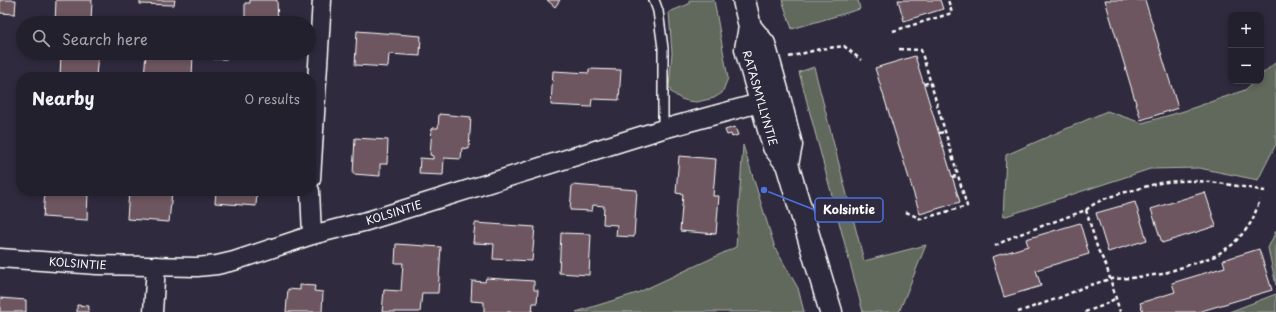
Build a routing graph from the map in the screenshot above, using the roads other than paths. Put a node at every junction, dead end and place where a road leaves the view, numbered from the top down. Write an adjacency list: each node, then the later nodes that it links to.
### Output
1 (322, 0): 4 (street)
2 (654, 0): 6 (lane)
3 (744, 0): 5 (main road, RATASMYLLYNTIE)
4 (316, 98)
5 (770, 100): 6 (street, KOLSINTIE); 12 (main road, RATASMYLLYNTIE)
6 (663, 129): 8 (street, KOLSINTIE)
7 (310, 196): 8 (street)
8 (312, 235): 10 (street, KOLSINTIE)
9 (0, 258): 10 (street, KOLSINTIE)
10 (156, 266): 11 (street)
11 (153, 312)
12 (831, 312)

